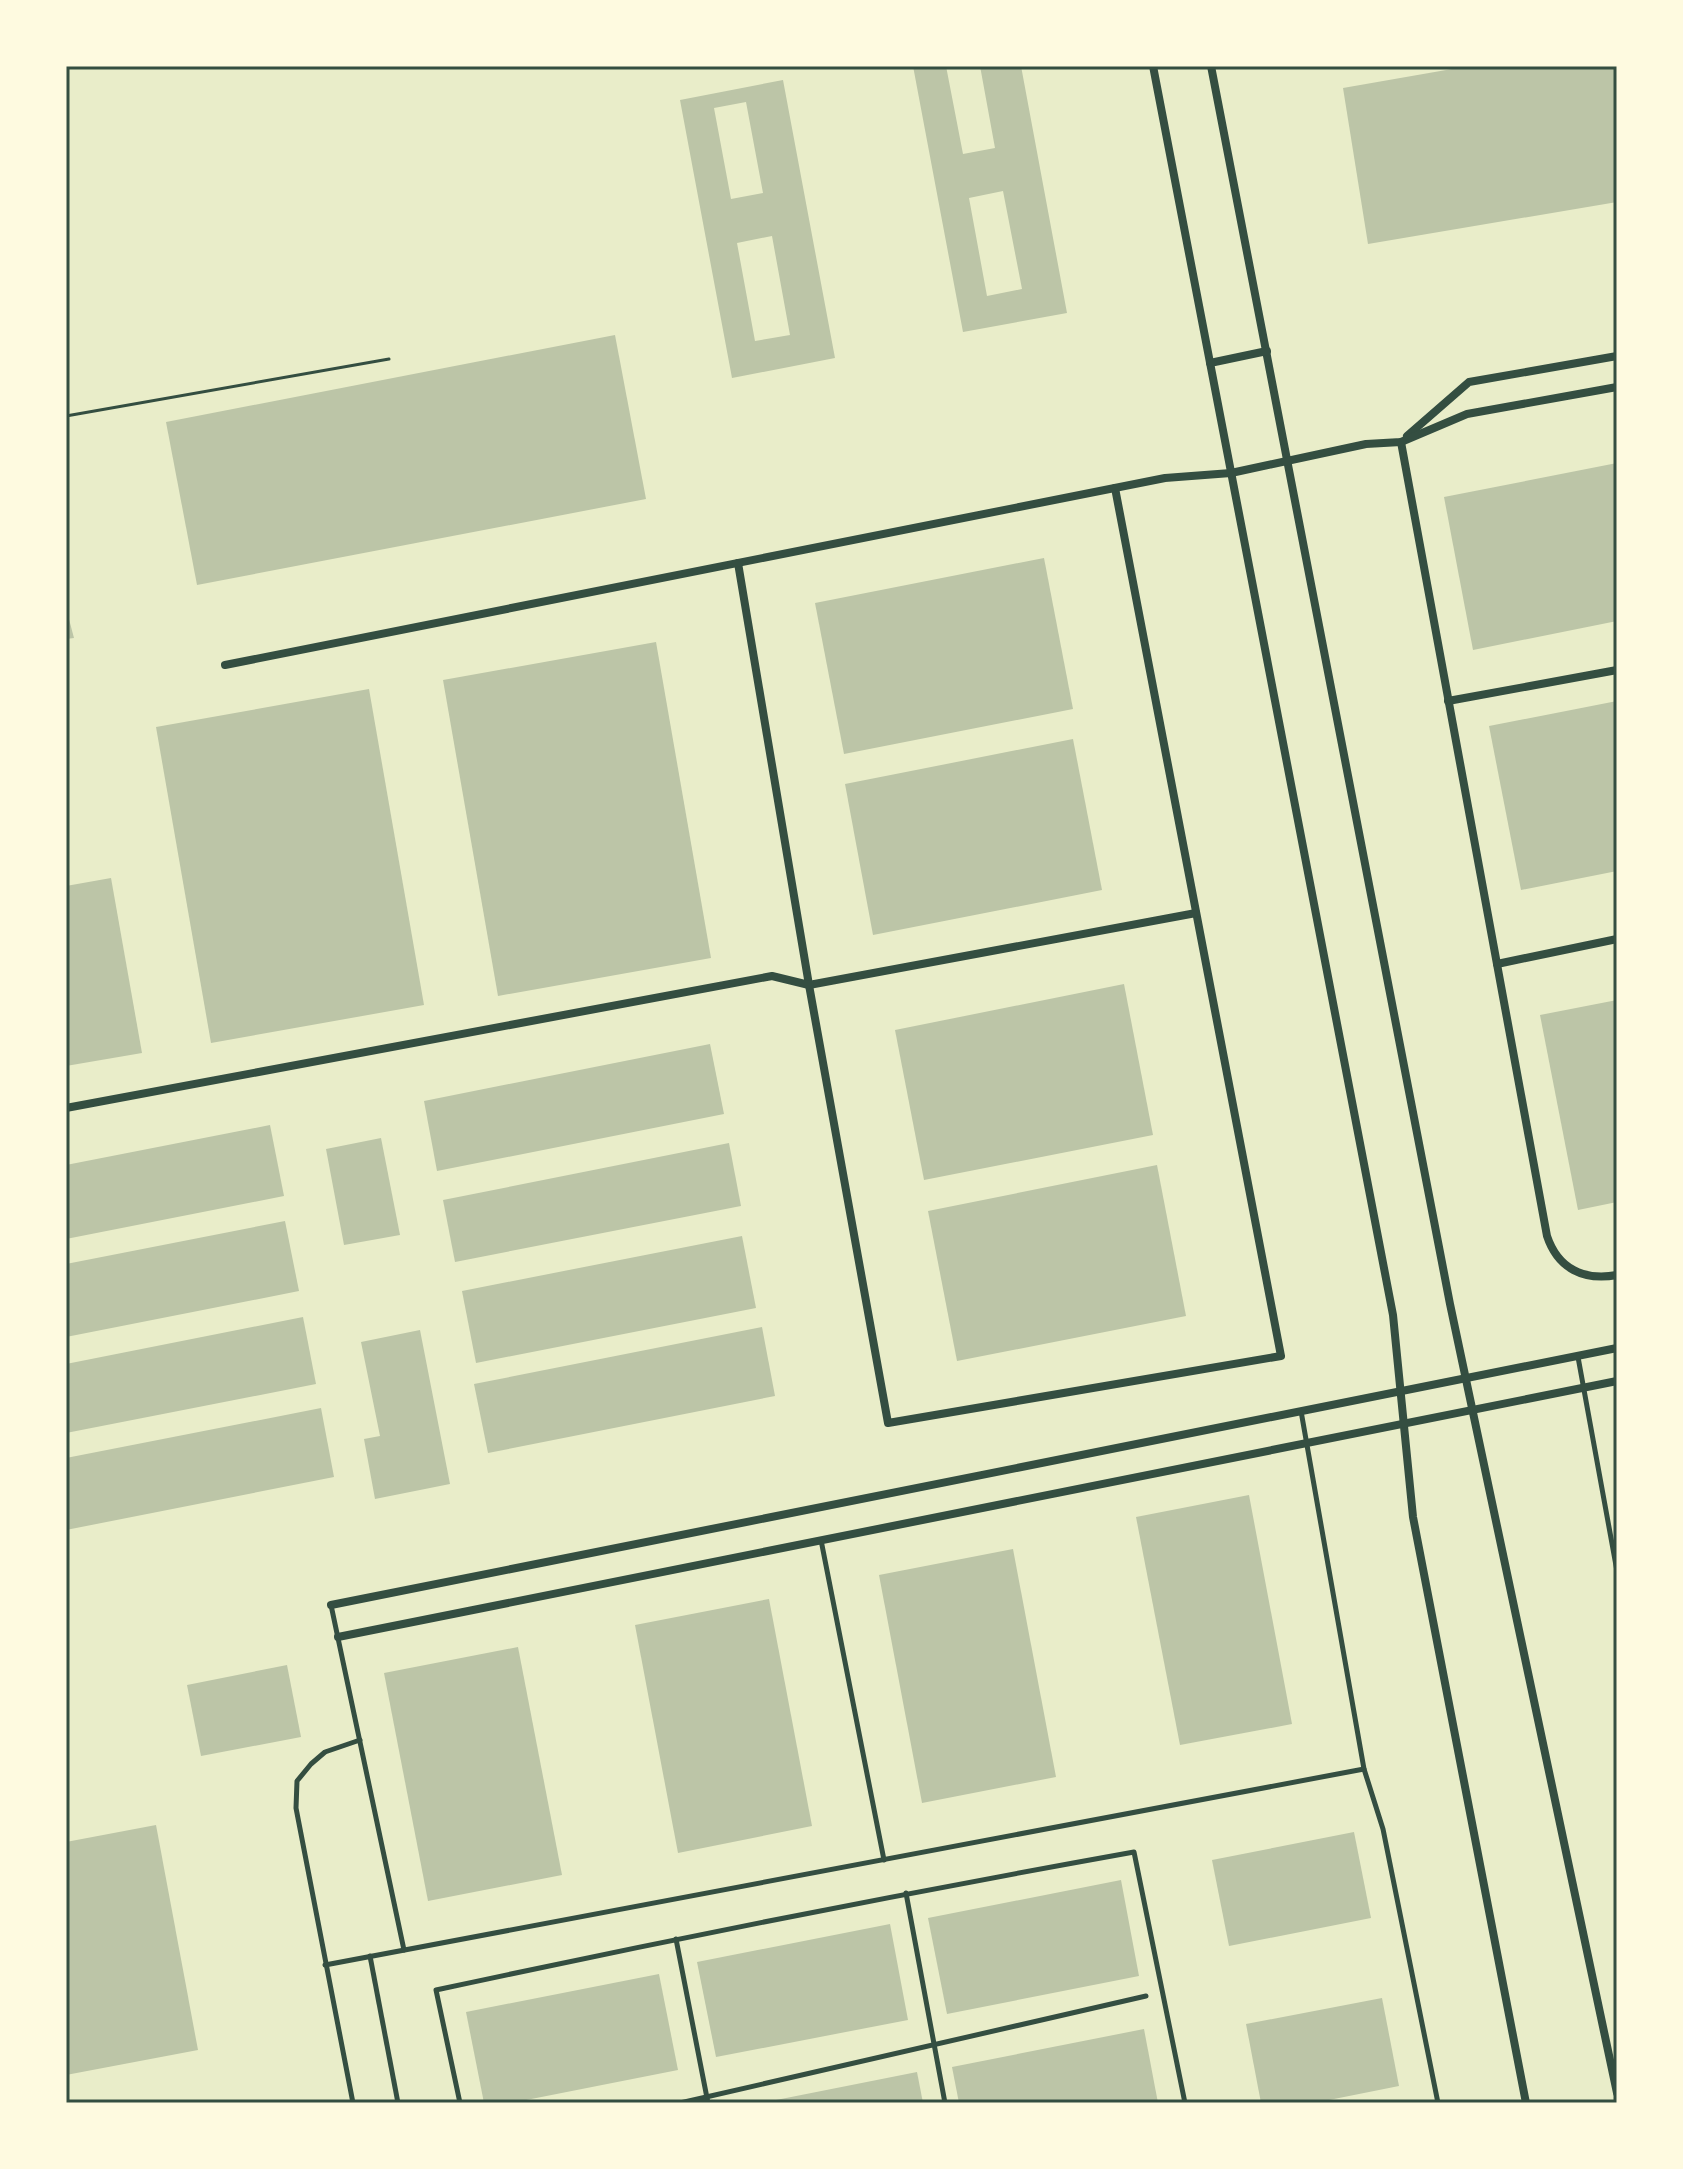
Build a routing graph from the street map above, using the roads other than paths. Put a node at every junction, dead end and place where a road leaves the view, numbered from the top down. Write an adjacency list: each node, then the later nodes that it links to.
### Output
1 (1153, 66): 5 (street)
2 (1211, 66): 3 (street)
3 (1267, 351): 5 (street); 8 (street)
4 (1617, 356): 7 (street)
5 (1210, 363): 9 (street)
6 (1617, 387): 7 (street)
7 (1401, 442): 8 (street); 14 (street)
8 (1288, 461): 9 (street); 23 (street)
9 (1231, 473): 10 (street); 26 (street)
10 (1115, 488): 11 (street); 15 (street)
11 (738, 563): 12 (street); 18 (street)
12 (225, 665)
13 (1617, 670): 14 (street)
14 (1448, 701): 17 (street)
15 (1196, 913): 18 (street); 18 (street)
16 (1617, 939): 17 (street)
17 (1497, 964): 20 (street)
18 (809, 985): 19 (street)
19 (66, 1108)
20 (1617, 1275)
21 (1617, 1348): 22 (street)
22 (1578, 1356): 23 (street); 25 (lane)
23 (1466, 1378): 26 (street); 27 (street)
24 (1617, 1381): 25 (street)
25 (1584, 1387): 27 (street); 32 (lane)
26 (1401, 1391): 28 (street); 29 (street)
27 (1472, 1409): 29 (street); 44 (street)
28 (1301, 1410): 30 (lane); 33 (street)
29 (1404, 1423): 30 (street); 53 (street)
30 (1307, 1442): 31 (street); 36 (lane)
31 (821, 1540): 34 (street); 37 (lane)
32 (1617, 1571)
33 (331, 1605): 34 (lane)
34 (338, 1637): 35 (lane)
35 (360, 1740): 40 (lane); 42 (lane)
36 (1364, 1769): 37 (lane); 52 (lane)
37 (884, 1860): 40 (lane)
38 (906, 1893): 39 (lane); 50 (lane); 51 (lane)
39 (676, 1939): 47 (lane); 49 (lane)
40 (404, 1950): 41 (lane)
41 (370, 1956): 42 (lane); 46 (lane)
42 (325, 1965): 45 (lane)
43 (1146, 1996): 48 (lane)
44 (1617, 2093)
45 (353, 2103)
46 (398, 2103)
47 (460, 2103)
48 (680, 2103)
49 (708, 2103)
50 (945, 2103)
51 (1185, 2103)
52 (1438, 2103)
53 (1526, 2103)

